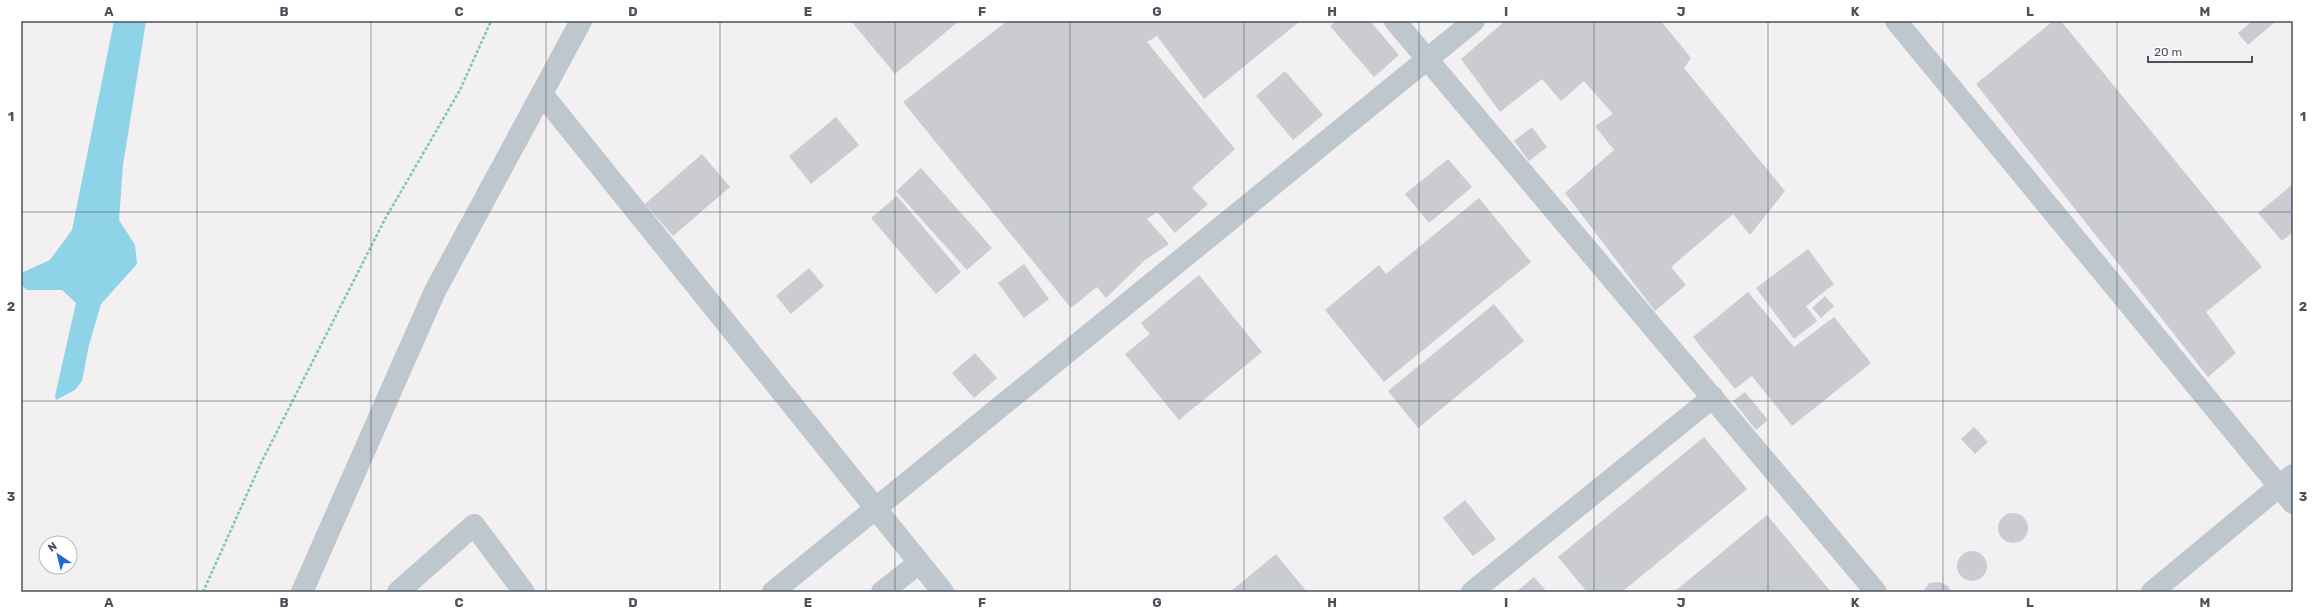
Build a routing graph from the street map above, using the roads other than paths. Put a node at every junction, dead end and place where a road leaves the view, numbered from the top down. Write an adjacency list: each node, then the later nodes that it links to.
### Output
1 (581, 21): 6 (street)
2 (1395, 21): 5 (street)
3 (1474, 21): 5 (street)
4 (1896, 21): 8 (street)
5 (1426, 60): 7 (street); 9 (street)
6 (542, 94): 9 (street); 11 (street)
7 (1713, 397): 17 (street); 18 (street)
8 (2288, 488): 19 (street)
9 (876, 509): 10 (street); 14 (street)
10 (919, 563): 15 (street); 16 (street)
11 (302, 592)
12 (398, 592): 13 (street)
13 (524, 592)
14 (773, 592)
15 (882, 592)
16 (943, 592)
17 (1472, 592)
18 (1876, 592)
19 (2152, 592)

